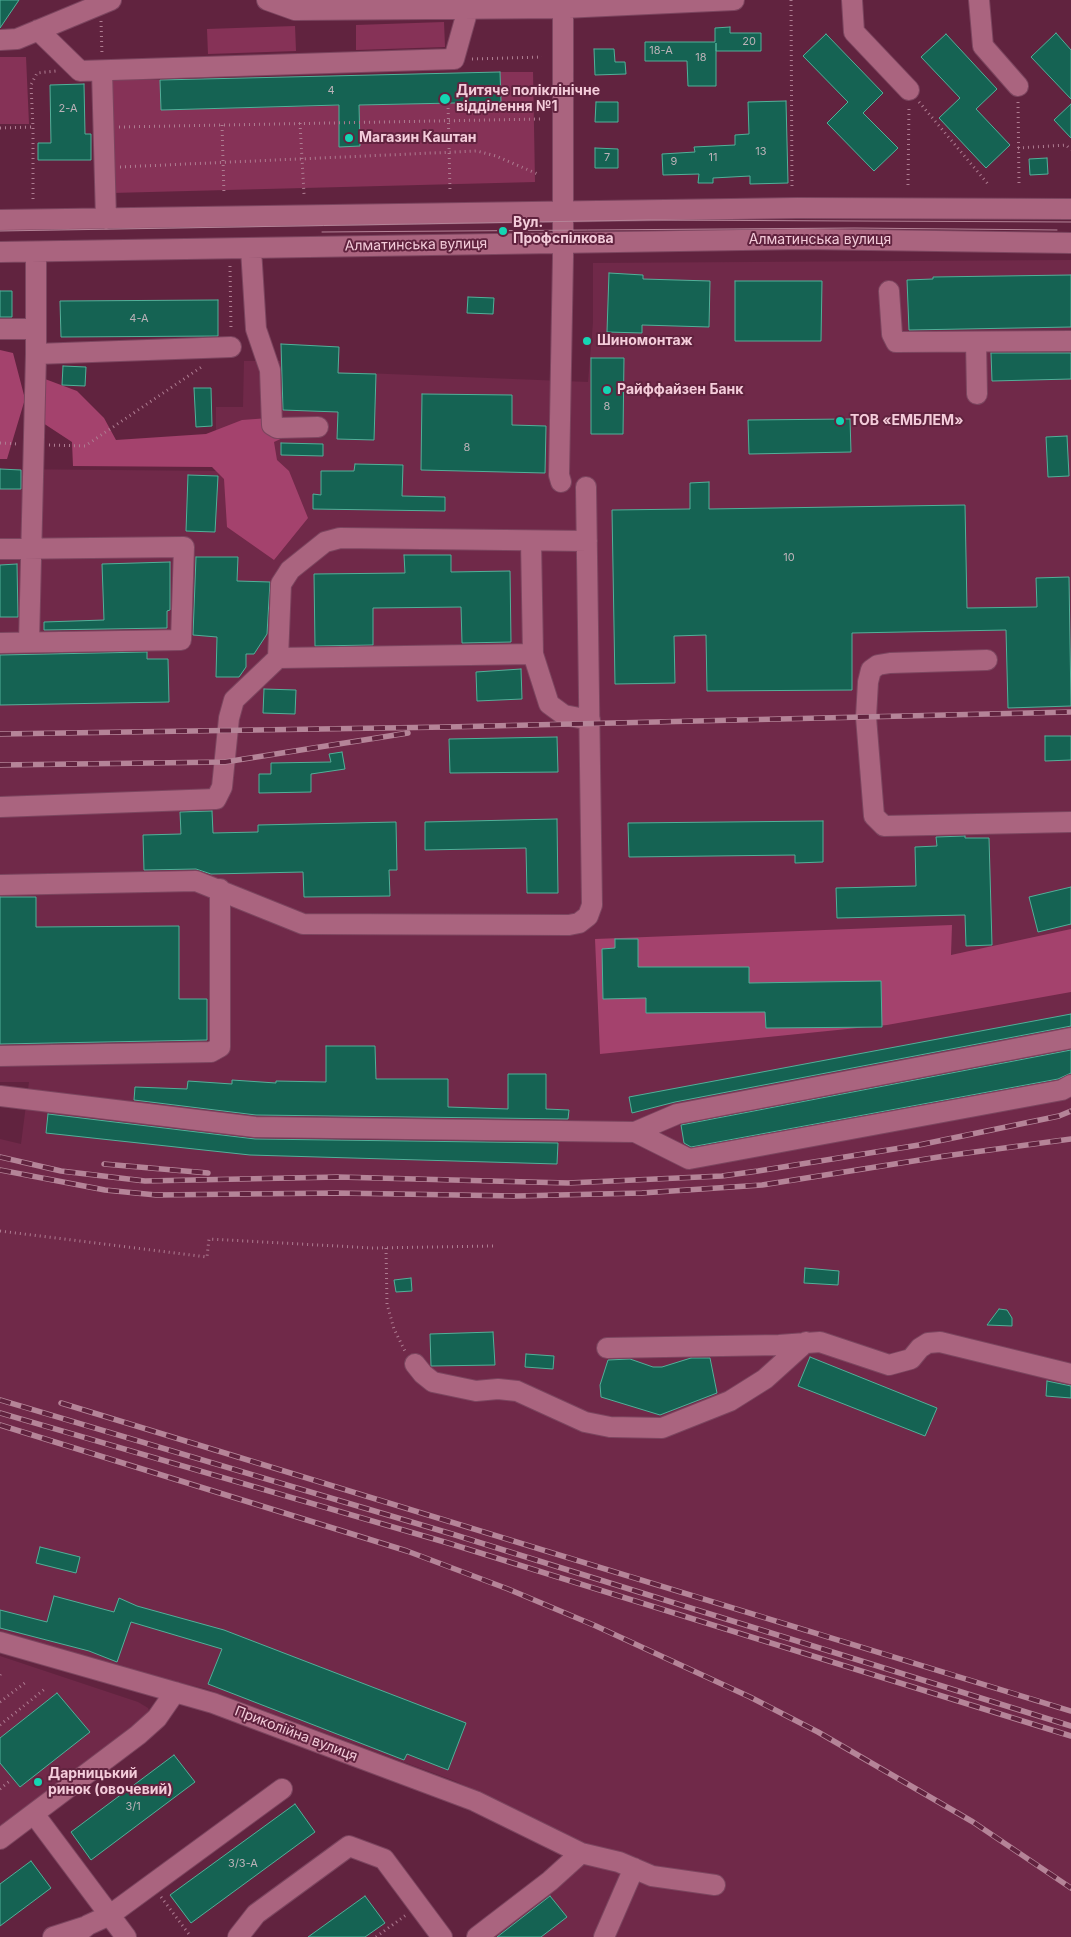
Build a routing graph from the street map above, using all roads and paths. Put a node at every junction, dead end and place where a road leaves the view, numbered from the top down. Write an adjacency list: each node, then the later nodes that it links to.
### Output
1 (78, 0): 11 (street)
2 (267, 0): 9 (street)
3 (734, 0): 8 (street)
4 (791, 0): 38 (path)
5 (852, 0): 19 (street)
6 (979, 0): 18 (street)
7 (106, 2): 11 (street); 16 (path)
8 (563, 4): 10 (street); 44 (street)
9 (326, 5): 10 (street)
10 (468, 9): 15 (street)
11 (64, 19): 12 (street)
12 (38, 30): 13 (street); 17 (street)
13 (0, 40)
14 (542, 57): 15 (path)
15 (454, 59): 16 (street)
16 (102, 70): 17 (street); 27 (street)
17 (80, 71): 25 (path)
18 (1018, 86): 28 (path)
19 (909, 90): 35 (path); 37 (path)
20 (448, 103): 22 (path)
21 (541, 119): 22 (path)
22 (449, 120): 23 (path); 30 (path)
23 (300, 123): 24 (path); 31 (path)
24 (222, 124): 27 (path); 32 (path)
25 (34, 127): 26 (path); 42 (path)
26 (0, 128)
27 (104, 128): 33 (street)
28 (1018, 148): 29 (path); 36 (path)
29 (1071, 150)
30 (449, 152): 31 (path); 34 (path); 39 (path)
31 (302, 158): 32 (path); 40 (path)
32 (223, 161): 33 (path); 41 (path)
33 (105, 168): 45 (street)
34 (540, 175)
35 (988, 184)
36 (1019, 184)
37 (908, 185)
38 (792, 186)
39 (450, 191)
40 (304, 194)
41 (224, 195)
42 (33, 199)
43 (1071, 209): 44 (street)
44 (562, 212): 45 (street); 47 (street)
45 (106, 218): 46 (street)
46 (0, 220)
47 (562, 241): 48 (street, Алматинська вулиця); 49 (street, Алматинська вулиця); 66 (street)
48 (1071, 243)
49 (251, 249): 51 (street, Алматинська вулиця); 62 (street)
50 (0, 252): 51 (street, Алматинська вулиця)
51 (36, 252): 54 (street)
52 (230, 265): 58 (path)
53 (889, 291): 57 (street)
54 (36, 329): 55 (street); 59 (street)
55 (0, 330)
56 (1071, 340): 57 (street)
57 (976, 342): 61 (street)
58 (231, 347): 59 (street)
59 (36, 354): 71 (street)
60 (206, 364): 65 (path)
61 (977, 394)
62 (318, 427)
63 (0, 443): 64 (path)
64 (19, 444)
65 (47, 445)
66 (561, 482)
67 (586, 487): 69 (street)
68 (531, 541): 69 (street); 73 (street); 74 (street)
69 (587, 541): 76 (street)
70 (0, 549): 71 (street)
71 (29, 642): 72 (street)
72 (0, 643)
73 (532, 654): 74 (street); 76 (street)
74 (278, 658): 77 (street)
75 (987, 660): 78 (street)
76 (590, 720): 80 (street)
77 (0, 808)
78 (1071, 822)
79 (0, 885): 80 (street)
80 (220, 889): 82 (street)
81 (1071, 1038): 85 (street)
82 (0, 1056)
83 (1071, 1085): 85 (street)
84 (0, 1096): 85 (street)
85 (635, 1132)
86 (0, 1231): 88 (path)
87 (494, 1246): 88 (path)
88 (386, 1248): 91 (path)
89 (806, 1342): 90 (street); 91 (street); 92 (street)
90 (607, 1348)
91 (415, 1364)
92 (1071, 1374)
93 (0, 1642): 96 (street, Приколійна вулиця)
94 (26, 1682): 97 (path)
95 (46, 1688): 98 (path)
96 (175, 1692): 102 (street); 104 (street, Приколійна вулиця)
97 (0, 1702)
98 (0, 1725)
99 (11, 1780): 101 (path)
100 (282, 1788): 106 (street)
101 (0, 1790)
102 (34, 1814): 103 (street); 109 (street)
103 (0, 1839)
104 (582, 1853): 105 (street, Приколійна вулиця); 117 (street)
105 (634, 1868): 107 (street, Приколійна вулиця); 118 (street)
106 (152, 1884): 109 (street); 113 (path)
107 (715, 1885)
108 (419, 1906): 114 (street); 115 (path); 116 (street)
109 (110, 1915): 110 (street); 112 (street)
110 (80, 1931): 111 (street)
111 (52, 1937)
112 (126, 1937)
113 (190, 1937)
114 (238, 1937)
115 (376, 1937)
116 (442, 1937)
117 (478, 1937)
118 (604, 1937)

